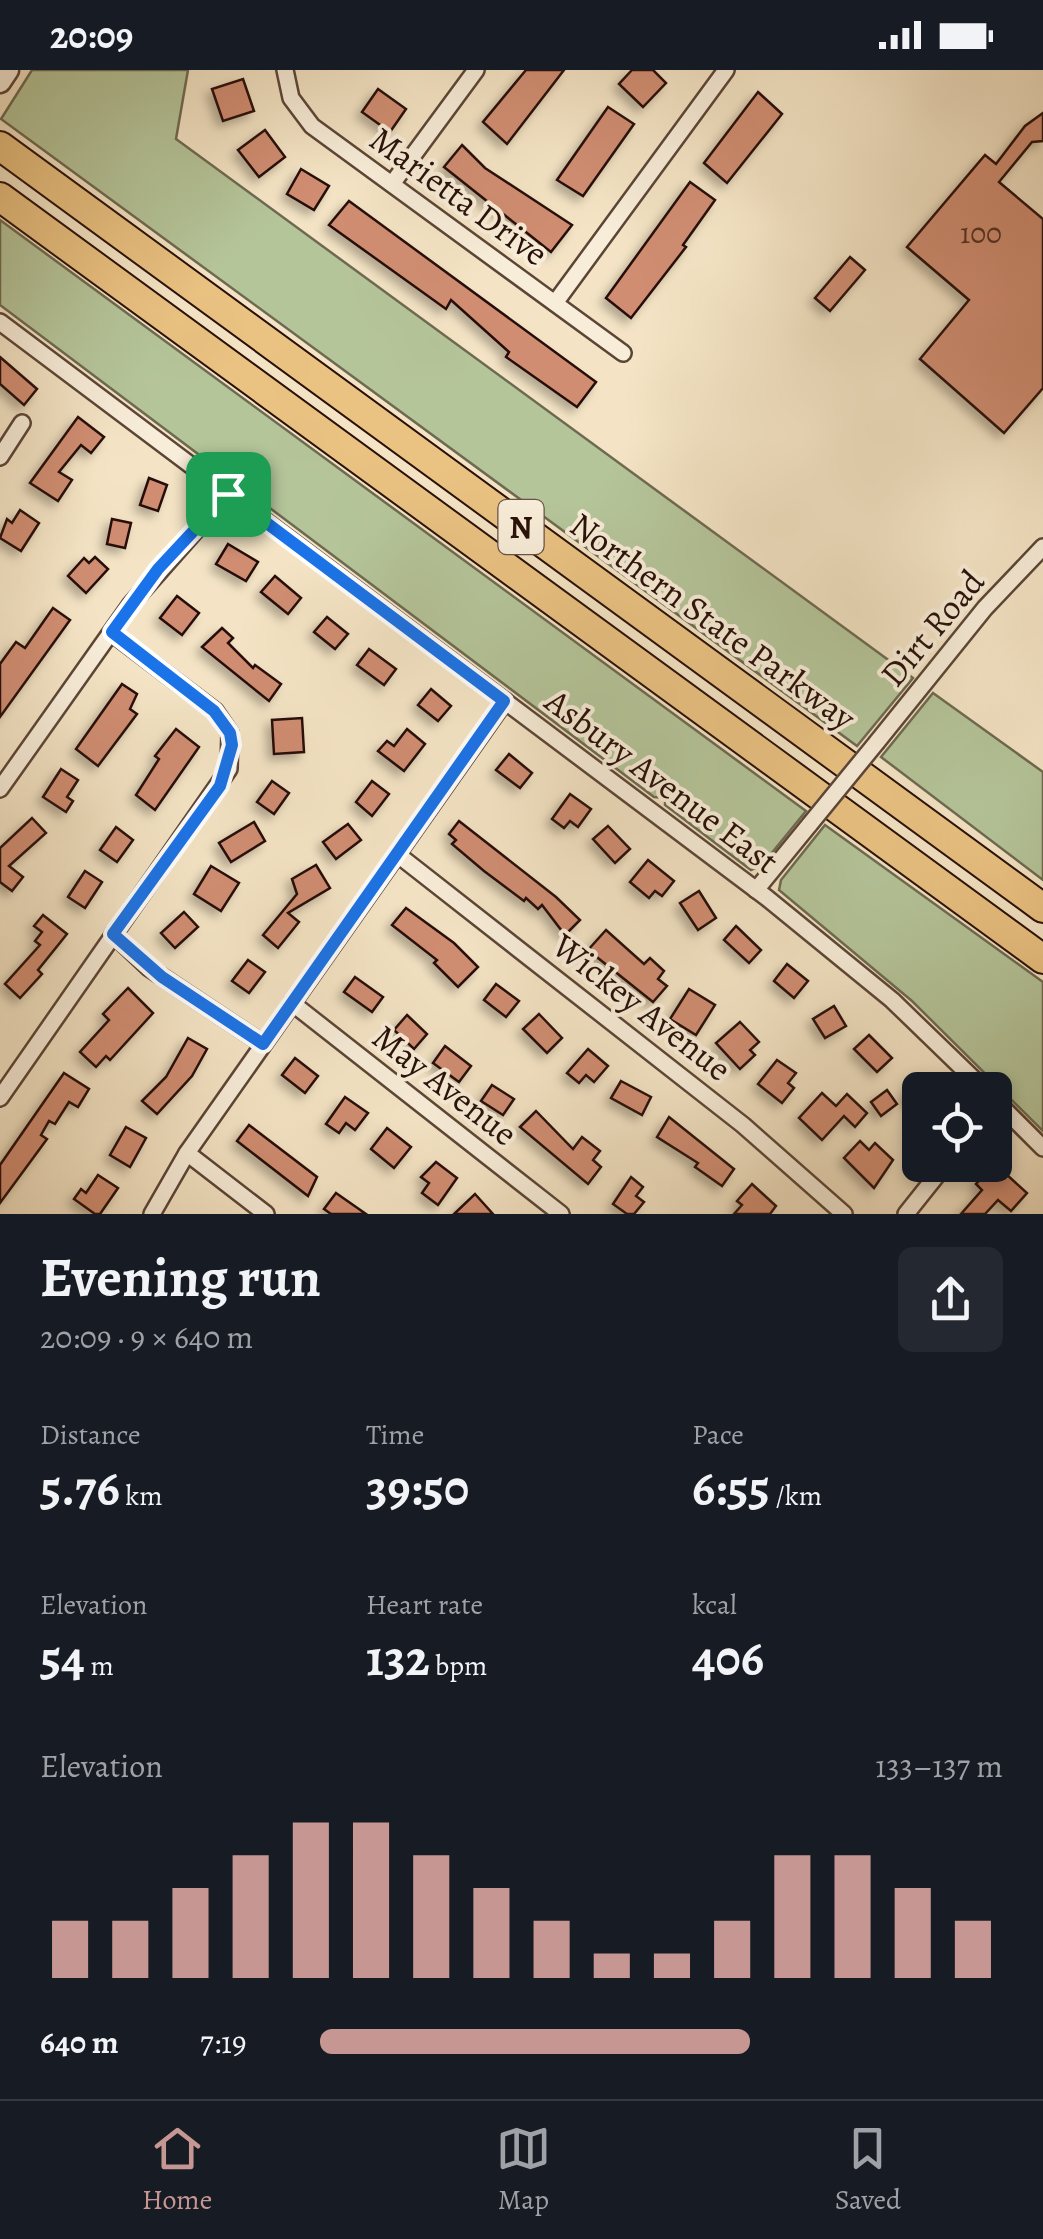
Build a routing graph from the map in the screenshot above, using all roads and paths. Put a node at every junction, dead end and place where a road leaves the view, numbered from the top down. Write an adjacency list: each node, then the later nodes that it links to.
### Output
1 (8, 70): 5 (street)
2 (285, 70): 7 (street, Marietta Drive)
3 (476, 70): 7 (street)
4 (726, 70): 9 (street)
5 (0, 82)
6 (0, 146): 21 (highway, Northern State Parkway / N)
7 (392, 184): 9 (street, Marietta Drive)
8 (0, 197): 23 (highway, N)
9 (555, 303): 11 (street, Marietta Drive)
10 (0, 322): 14 (street, Asbury Avenue East)
11 (623, 353)
12 (22, 423): 13 (street)
13 (0, 458)
14 (228, 494): 16 (street); 17 (street, Asbury Avenue East)
15 (1043, 547): 20 (street, Dirt Road, bridge)
16 (112, 632): 18 (street); 22 (street)
17 (504, 701): 19 (street); 20 (street, Asbury Avenue East)
18 (0, 789)
19 (397, 854): 24 (street); 35 (street, Wickey Avenue)
20 (756, 890): 26 (street, Asbury Avenue East)
21 (1043, 908)
22 (113, 934): 25 (street); 27 (street)
23 (1043, 959)
24 (292, 1003): 25 (street); 34 (street, May Avenue)
25 (263, 1044): 30 (street)
26 (966, 1072)
27 (0, 1098)
28 (1012, 1117): 29 (street)
29 (1043, 1148)
30 (187, 1152): 32 (street); 33 (street)
31 (931, 1182): 36 (street)
32 (152, 1214)
33 (266, 1214)
34 (561, 1214)
35 (844, 1214)
36 (906, 1214)

